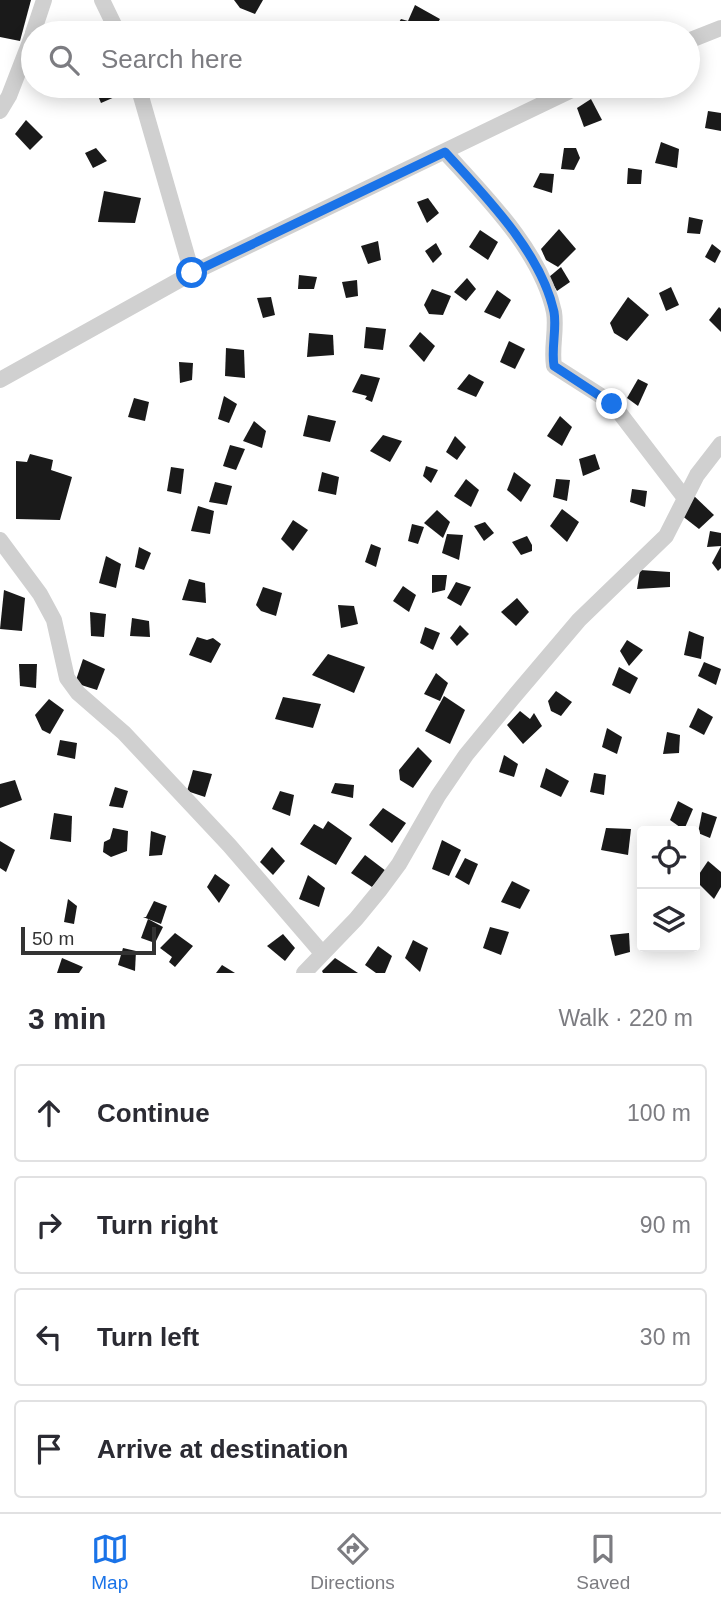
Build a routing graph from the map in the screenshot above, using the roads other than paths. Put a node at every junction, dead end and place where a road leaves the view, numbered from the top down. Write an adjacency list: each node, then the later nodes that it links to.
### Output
1 (44, 0): 3 (street)
2 (102, 0): 4 (street)
3 (37, 21)
4 (112, 21)
5 (721, 28): 6 (street)
6 (700, 36)
7 (21, 65): 10 (street)
8 (141, 98): 12 (street)
9 (555, 98): 11 (street)
10 (0, 111)
11 (445, 152): 12 (street); 15 (street)
12 (192, 273): 13 (street)
13 (0, 380)
14 (721, 444): 15 (street)
15 (684, 497): 17 (street)
16 (0, 540): 17 (street)
17 (322, 953): 18 (street)
18 (304, 973)

